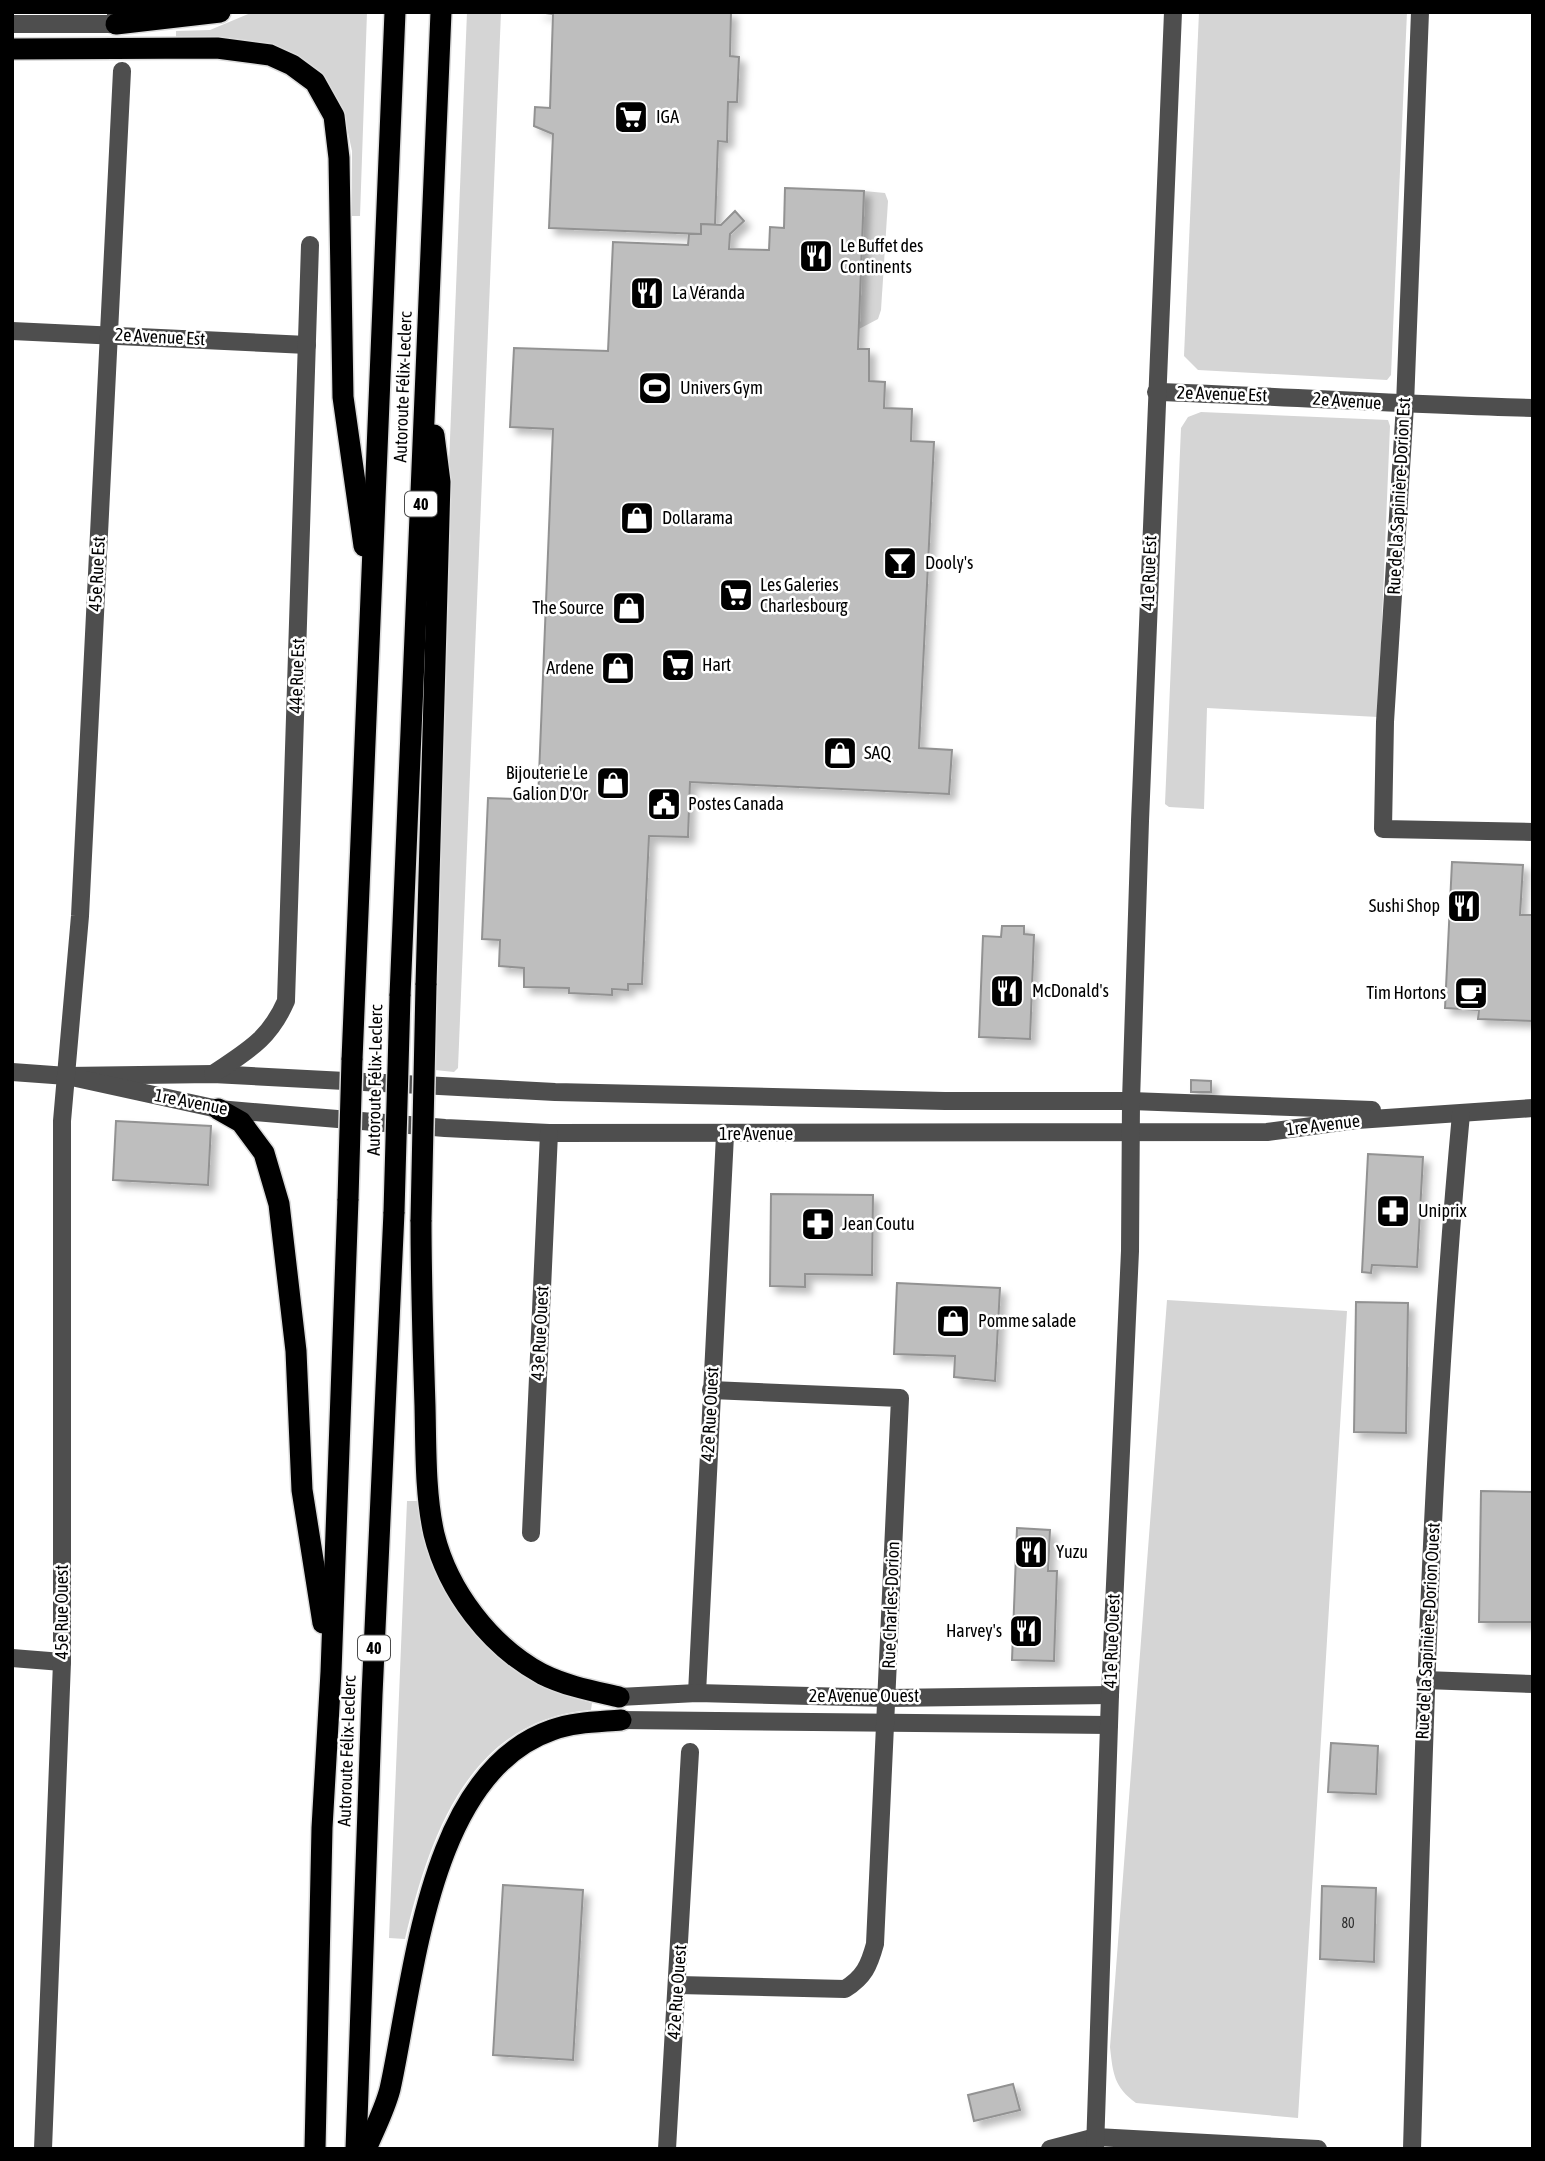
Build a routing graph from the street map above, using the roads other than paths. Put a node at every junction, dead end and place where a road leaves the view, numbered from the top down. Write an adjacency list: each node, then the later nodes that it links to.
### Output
1 (220, 12): 6 (highway)
2 (394, 12): 19 (highway, Autoroute Félix-Leclerc / 40)
3 (441, 12): 14 (highway, Autoroute Félix-Leclerc / 40)
4 (1173, 12): 15 (street, 41e Rue Est)
5 (1420, 12): 17 (street, Rue de la Sapinière-Dorion Est)
6 (116, 18): 7 (street)
7 (12, 24)
8 (12, 49): 19 (highway)
9 (122, 71): 12 (street, 45e Rue Est)
10 (310, 245): 13 (street, 44e Rue Est)
11 (12, 331): 12 (street, 2e Avenue Est)
12 (110, 335): 13 (street, 2e Avenue Est); 23 (street, 45e Rue Est)
13 (307, 345): 22 (street, 44e Rue Est)
14 (426, 377): 40 (highway, bridge); 50 (highway, Autoroute Félix-Leclerc / 40, bridge)
15 (1156, 392): 16 (street, 2e Avenue Est); 24 (street, 41e Rue Est)
16 (1288, 396): 17 (street, 2e Avenue)
17 (1405, 405): 18 (street, 2e Avenue); 20 (street, Rue de la Sapinière-Dorion Est)
18 (1533, 408)
19 (371, 591): 35 (highway, Autoroute Félix-Leclerc / 40, bridge)
20 (1533, 832)
21 (12, 1072): 23 (street, 1re Avenue)
22 (213, 1074): 23 (street, 1re Avenue); 24 (street, 1re Avenue)
23 (67, 1076): 26 (street, 1re Avenue); 34 (street, 45e Rue Ouest)
24 (1131, 1101): 27 (street, 1re Avenue); 29 (street, 41e Rue Est)
25 (1533, 1108): 27 (street, 1re Avenue)
26 (218, 1109): 28 (street, 1re Avenue); 35 (highway)
27 (1455, 1115): 29 (street, 1re Avenue); 36 (street, Rue de la Sapinière-Dorion Ouest)
28 (549, 1133): 30 (street, 1re Avenue); 32 (street, 43e Rue Ouest)
29 (1132, 1134): 30 (street, 1re Avenue); 39 (street, 41e Rue Ouest)
30 (726, 1135): 31 (street, 42e Rue Ouest)
31 (711, 1390): 38 (street, 42e Rue Ouest); 41 (street, Rue Charles-Dorion)
32 (531, 1533)
33 (12, 1658): 34 (street)
34 (62, 1662): 48 (street, 45e Rue Ouest)
35 (331, 1672): 49 (highway, Autoroute Félix-Leclerc / 40)
36 (1425, 1680): 37 (street); 55 (street, Rue de la Sapinière-Dorion Ouest)
37 (1533, 1684)
38 (697, 1693): 40 (street, 2e Avenue Ouest); 41 (street, 2e Avenue Ouest)
39 (1110, 1695): 41 (street, 2e Avenue Ouest); 44 (street, 41e Rue Ouest)
40 (619, 1697)
41 (888, 1698): 43 (street, Rue Charles-Dorion)
42 (621, 1720): 43 (street, 2e Avenue Ouest); 51 (highway)
43 (885, 1721): 44 (street, 2e Avenue Ouest); 46 (street, Rue Charles-Dorion)
44 (1109, 1725): 47 (street, 41e Rue Ouest)
45 (690, 1752): 46 (street, 42e Rue Ouest)
46 (678, 1985): 52 (street, 42e Rue Ouest)
47 (1095, 2143): 53 (street); 54 (street)
48 (43, 2149)
49 (315, 2149)
50 (356, 2149)
51 (366, 2149)
52 (667, 2149)
53 (1050, 2149)
54 (1318, 2149)
55 (1412, 2149)

